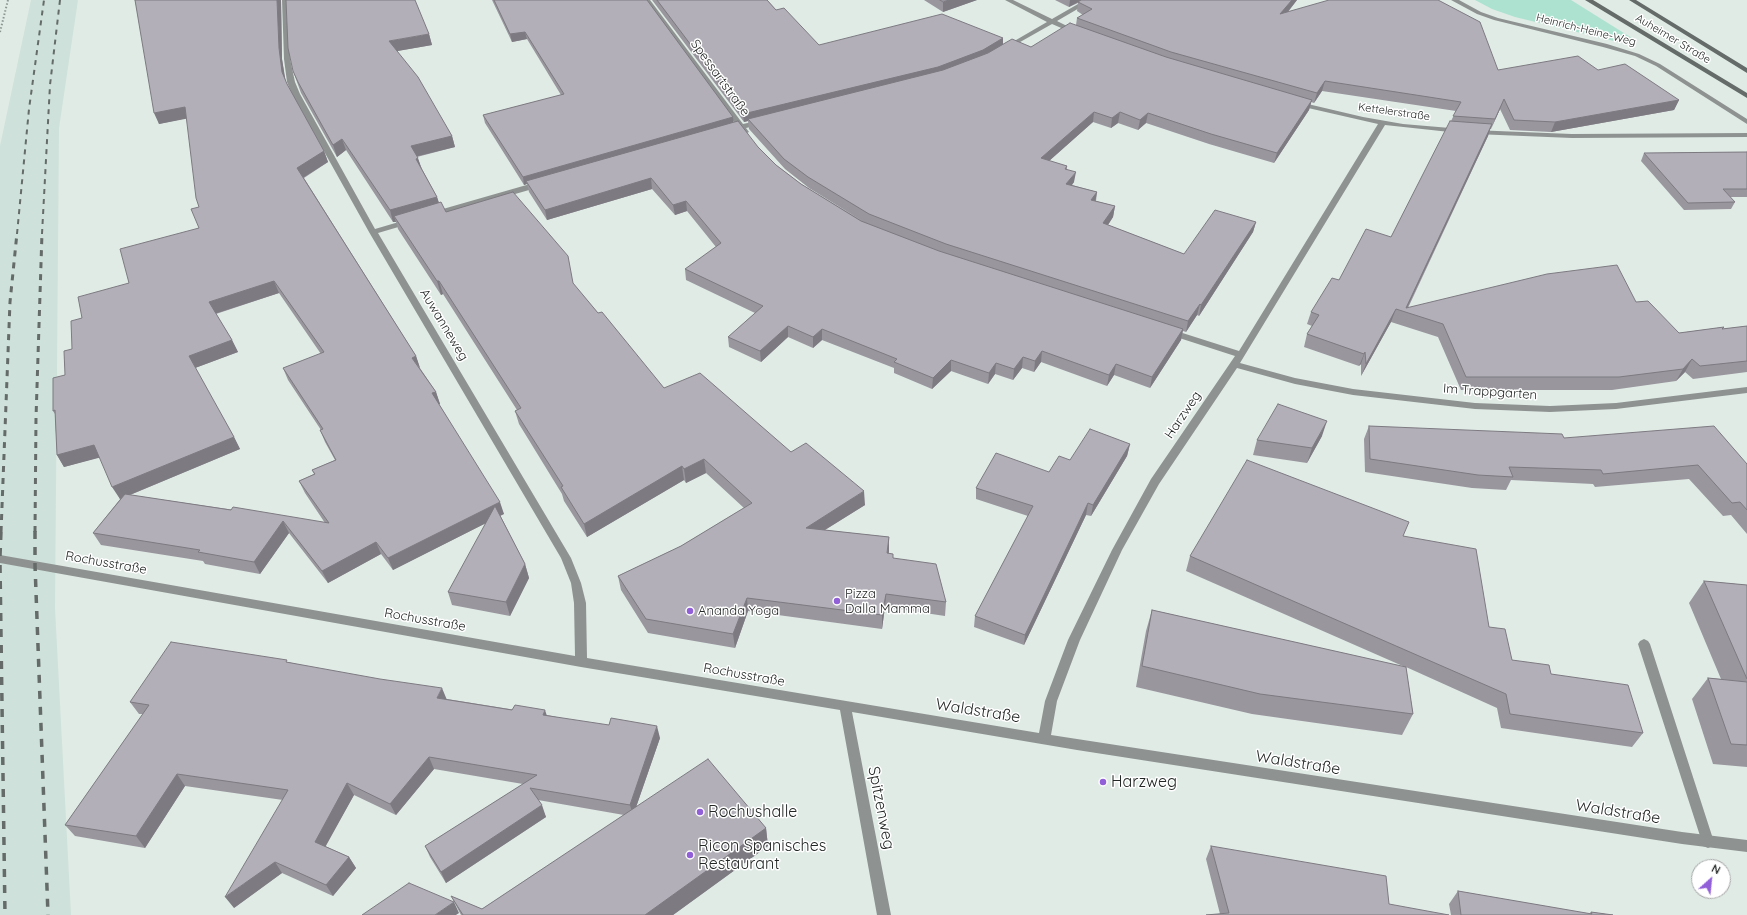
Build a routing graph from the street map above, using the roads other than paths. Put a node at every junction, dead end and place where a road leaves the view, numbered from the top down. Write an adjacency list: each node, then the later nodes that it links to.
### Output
1 (285, 0): 22 (street, Auwanneweg)
2 (647, 0): 17 (street, Spessartstraße)
3 (1008, 0): 8 (street)
4 (1090, 0): 8 (street)
5 (1454, 0): 16 (street, Heinrich-Heine-Weg)
6 (1588, 0): 12 (main road, Auheimer Straße)
7 (1632, 0): 11 (main road, Auheimer Straße)
8 (1052, 22): 9 (street); 10 (street)
9 (1085, 35)
10 (999, 52)
11 (1747, 71)
12 (1747, 96)
13 (1290, 101): 15 (street, Kettelerstraße)
14 (770, 120): 17 (street)
15 (1382, 122): 19 (street, Kettelerstraße); 24 (street, Harzweg)
16 (1747, 122)
17 (741, 127): 18 (street); 20 (street, Spessartstraße)
18 (718, 133)
19 (1747, 135)
20 (750, 138)
21 (549, 181): 22 (street)
22 (373, 232): 29 (street, Auwanneweg)
23 (1159, 328): 24 (street)
24 (1241, 355): 25 (street, Harzweg)
25 (1234, 364): 26 (street, Im Trappgarten); 31 (street, Harzweg)
26 (1747, 390)
27 (0, 559): 29 (street, Rochusstraße)
28 (1644, 644): 32 (street)
29 (581, 662): 30 (street, Rochusstraße)
30 (845, 707): 31 (street, Waldstraße); 34 (street, Spitzenweg)
31 (1044, 739): 32 (street, Waldstraße)
32 (1708, 842): 33 (street, Waldstraße)
33 (1747, 846)
34 (884, 915)

